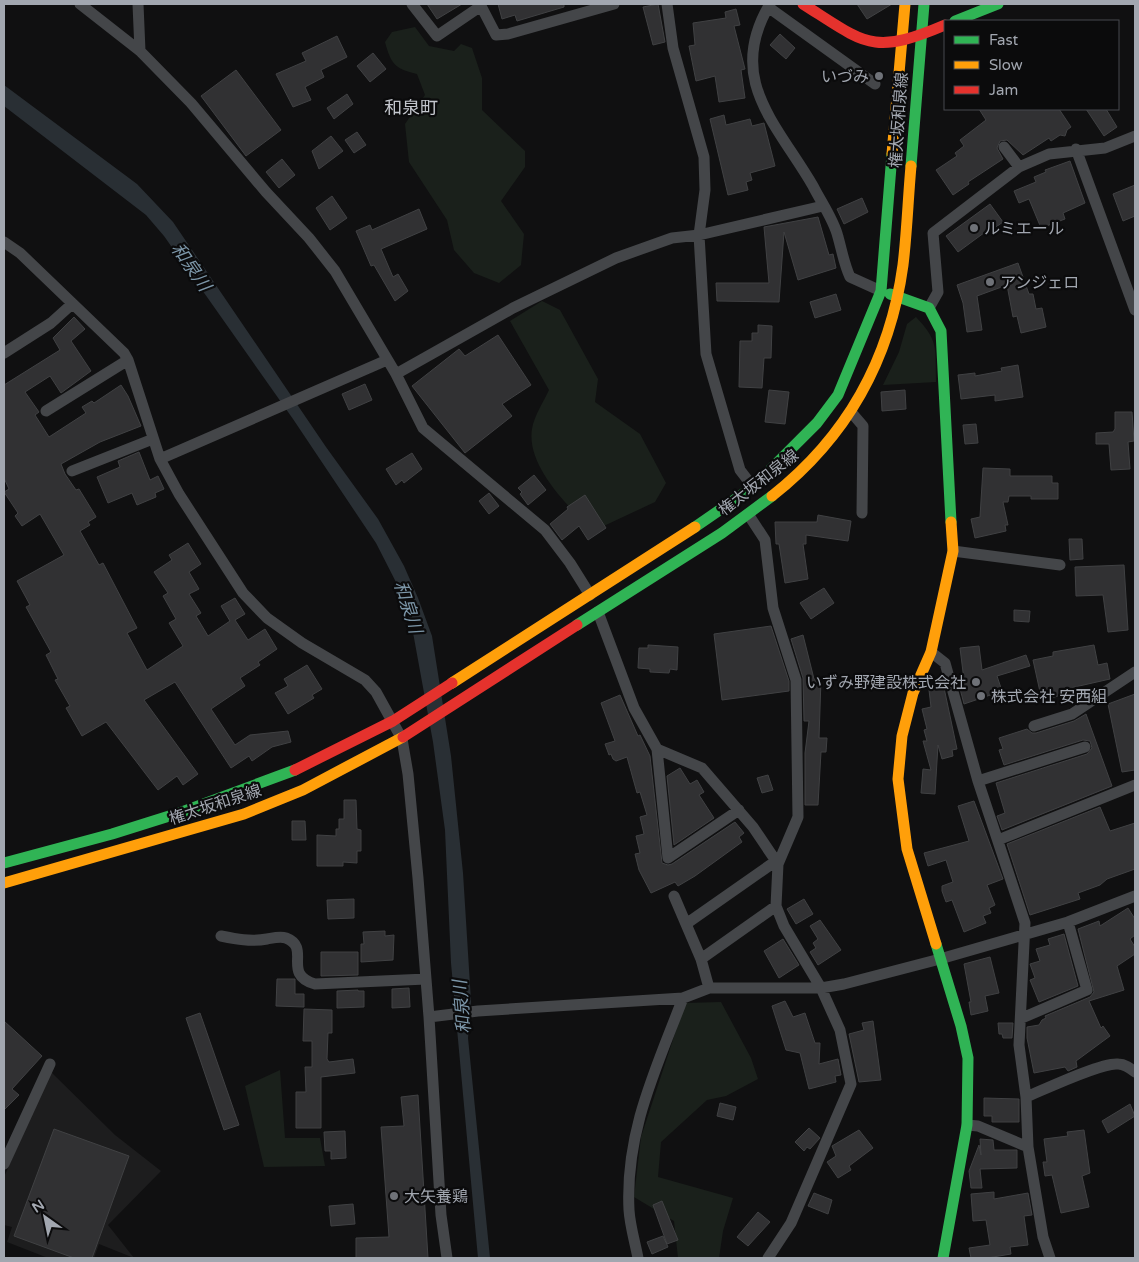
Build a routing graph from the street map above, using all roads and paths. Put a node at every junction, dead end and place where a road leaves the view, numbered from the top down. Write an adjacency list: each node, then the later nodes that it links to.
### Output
1 (80, 4): 15 (street)
2 (138, 4): 15 (street)
3 (412, 4): 4 (street)
4 (614, 4)
5 (667, 4): 22 (street)
6 (803, 4): 14 (street)
7 (906, 4): 14 (street, 権太坂和泉線)
8 (924, 4): 13 (street, 権太坂和泉線)
9 (998, 4): 11 (street)
10 (769, 5): 16 (street); 21 (street)
11 (958, 20)
12 (944, 25): 13 (street)
13 (920, 35): 14 (street); 25 (street, 権太坂和泉線)
14 (901, 41): 24 (street, 権太坂和泉線)
15 (140, 51): 31 (street)
16 (875, 84)
17 (1135, 136): 19 (street)
18 (1004, 147): 20 (street)
19 (1076, 149): 20 (street); 28 (street)
20 (1019, 167): 27 (street)
21 (823, 206): 22 (street); 24 (street)
22 (699, 236): 32 (street); 38 (street)
23 (4, 242): 26 (street)
24 (881, 291): 25 (street); 38 (street, 権太坂和泉線)
25 (899, 297): 27 (street); 34 (street, 権太坂和泉線)
26 (72, 304): 29 (street); 30 (street)
27 (929, 308): 41 (street)
28 (1135, 310)
29 (4, 353)
30 (128, 360): 33 (street); 35 (street)
31 (388, 360): 32 (street); 36 (street)
32 (396, 374): 43 (street)
33 (46, 412)
34 (851, 412): 39 (street, 権太坂和泉線); 40 (street)
35 (153, 439): 36 (street); 37 (street)
36 (164, 458): 47 (street)
37 (72, 471)
38 (753, 486): 43 (street, 権太坂和泉線)
39 (748, 514): 44 (street, 権太坂和泉線); 56 (street)
40 (862, 514)
41 (953, 551): 42 (street); 45 (street)
42 (1060, 565)
43 (590, 595): 47 (street, 権太坂和泉線)
44 (598, 612): 49 (street, 権太坂和泉線); 51 (street)
45 (931, 652): 52 (street); 67 (street)
46 (1135, 672): 48 (street)
47 (392, 721): 49 (street); 57 (street, 権太坂和泉線)
48 (1034, 726)
49 (402, 739): 58 (street, 権太坂和泉線); 68 (street)
50 (1085, 747): 52 (street)
51 (658, 749): 54 (street); 54 (street)
52 (978, 780): 55 (street)
53 (1135, 785): 55 (street)
54 (739, 810): 56 (street)
55 (998, 840): 64 (street)
56 (777, 862): 61 (street); 63 (street)
57 (4, 863)
58 (4, 883)
59 (674, 896): 63 (street)
60 (1135, 896): 62 (street)
61 (776, 906): 66 (street); 70 (street)
62 (1068, 922): 64 (street); 73 (street)
63 (686, 924): 66 (street)
64 (1027, 933): 67 (street); 73 (street)
65 (221, 936): 68 (street)
66 (702, 959): 69 (street)
67 (940, 959): 70 (street); 77 (street)
68 (426, 979): 72 (street)
69 (709, 988): 70 (street); 71 (street)
70 (821, 988): 82 (street)
71 (683, 998): 72 (street); 81 (street)
72 (429, 1017): 80 (street)
73 (1022, 1018): 76 (street)
74 (50, 1064): 79 (street)
75 (1135, 1072): 76 (street)
76 (1026, 1097): 78 (street)
77 (967, 1125): 78 (street); 83 (street)
78 (1028, 1147): 84 (street)
79 (4, 1164)
80 (447, 1258)
81 (638, 1258)
82 (768, 1258)
83 (943, 1258)
84 (1050, 1258)

